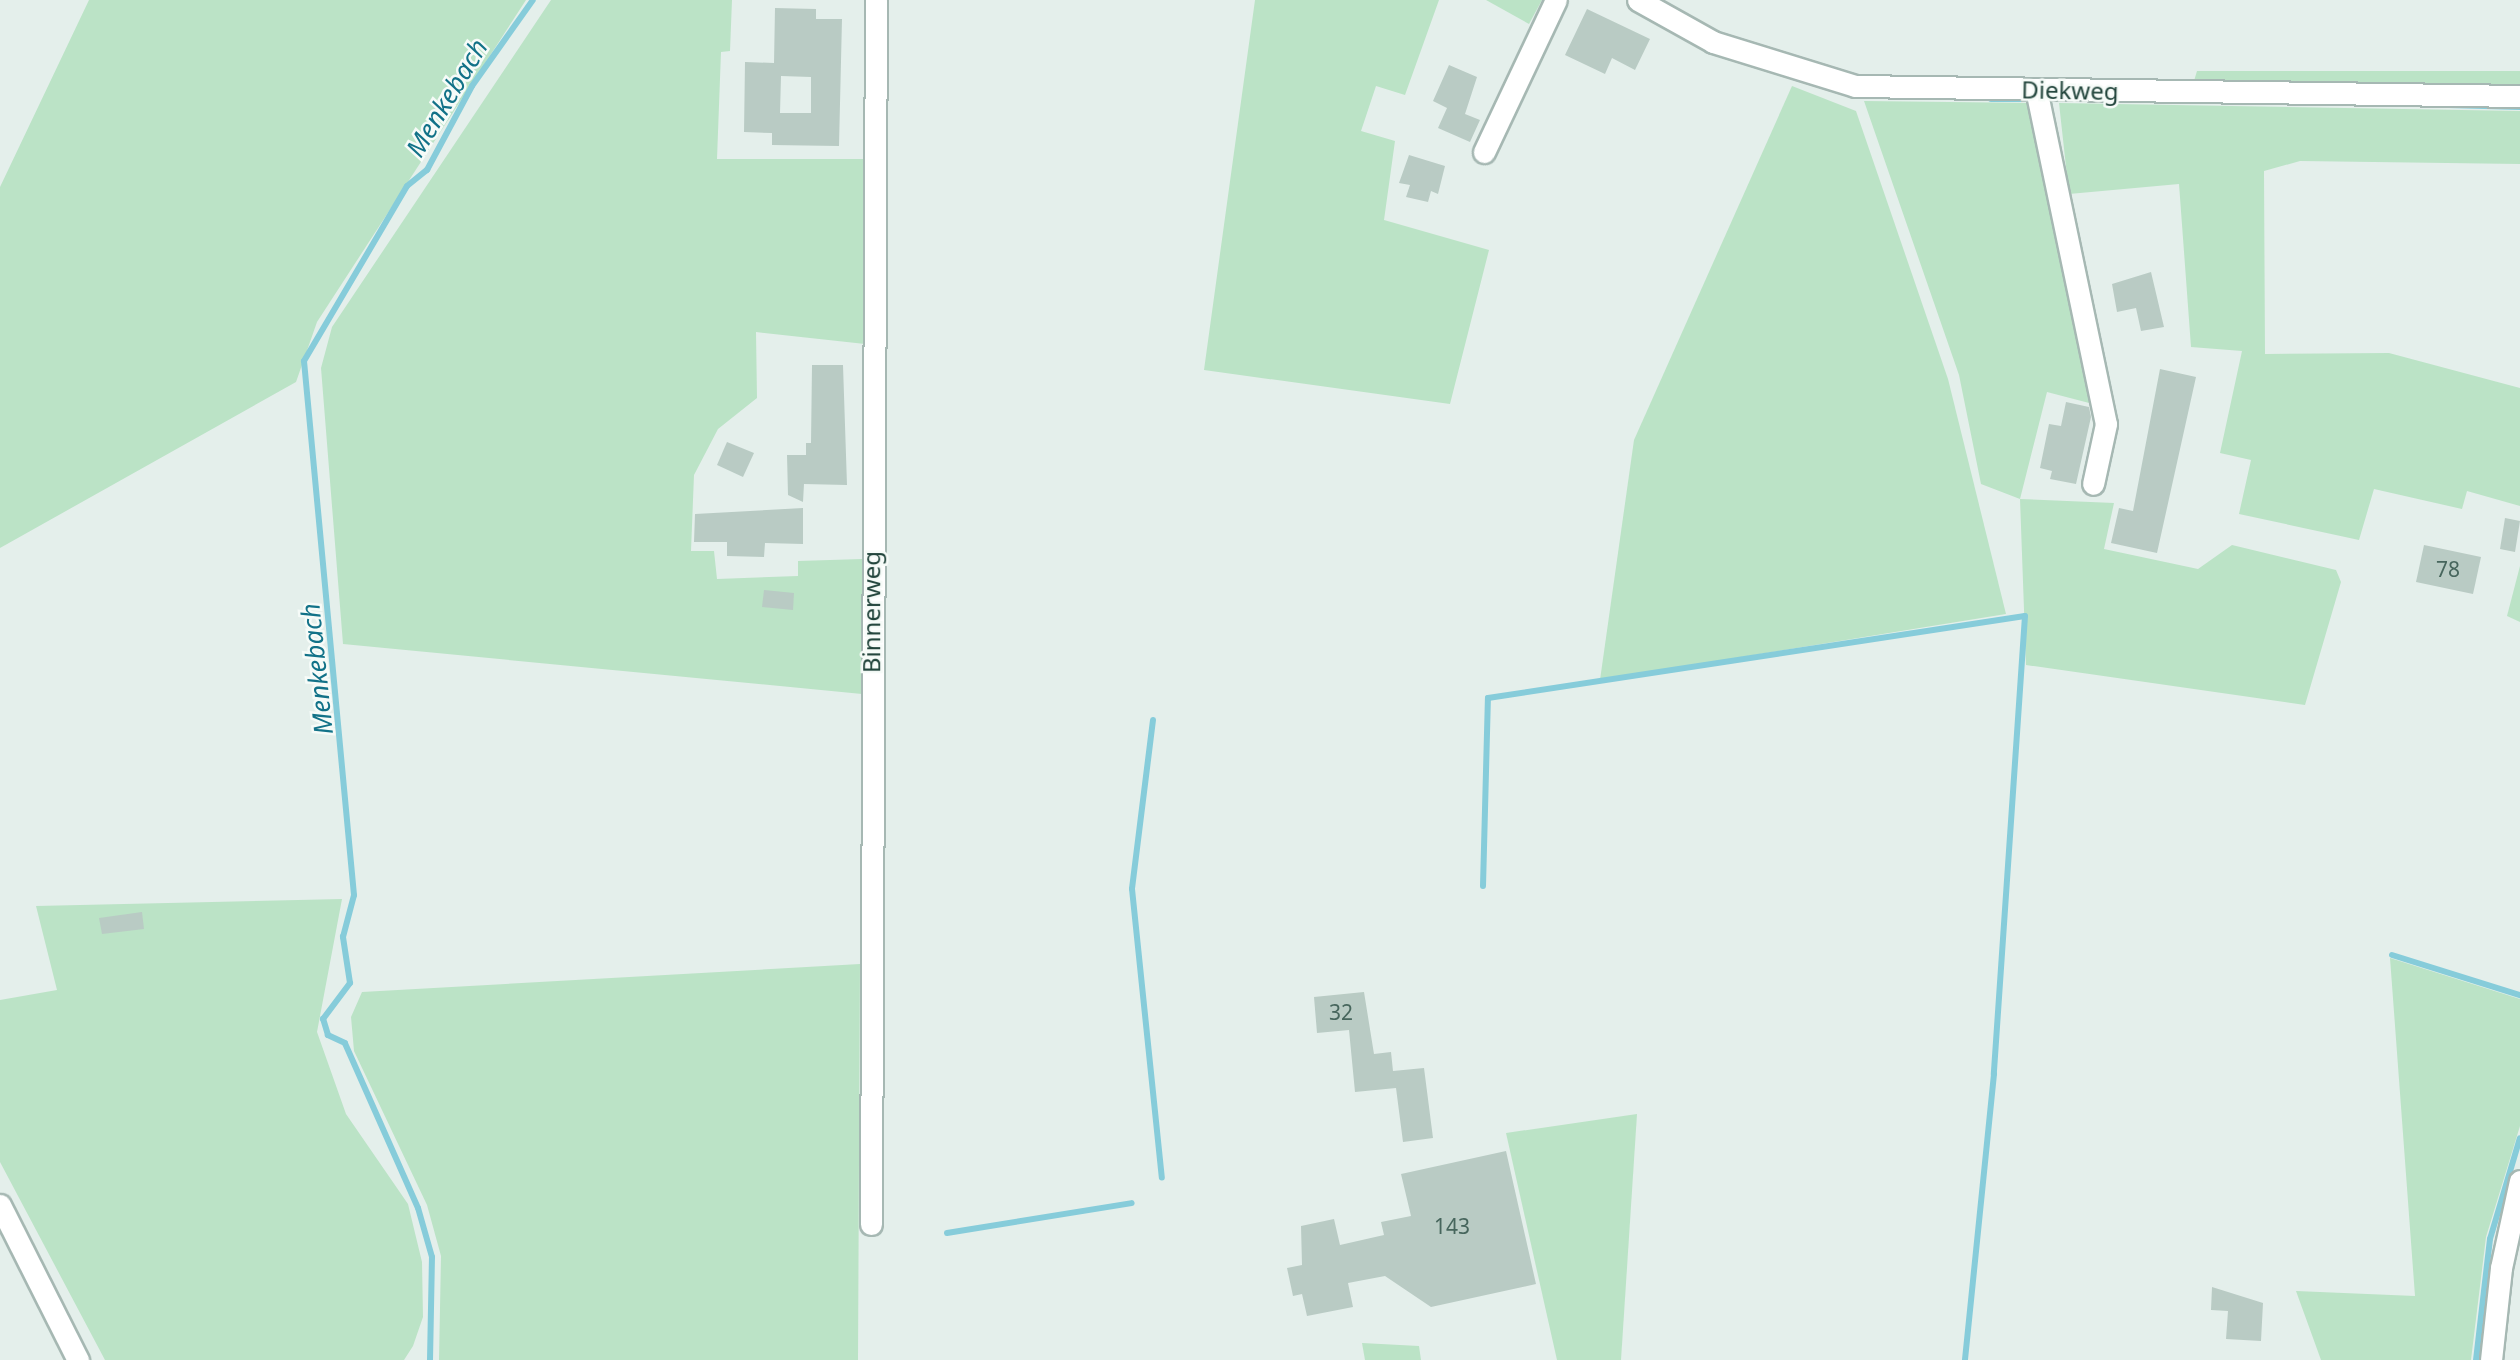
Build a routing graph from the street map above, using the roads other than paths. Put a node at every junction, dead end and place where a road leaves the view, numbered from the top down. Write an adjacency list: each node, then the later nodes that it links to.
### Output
1 (876, 0): 10 (street, Binnerweg)
2 (1556, 0): 6 (street)
3 (1637, 0): 4 (street, Diekweg)
4 (2036, 89): 5 (street, Diekweg); 7 (street)
5 (2520, 96)
6 (1484, 152)
7 (2093, 484)
8 (2520, 1181): 12 (street)
9 (0, 1205): 11 (street)
10 (871, 1224)
11 (78, 1360)
12 (2491, 1360)

